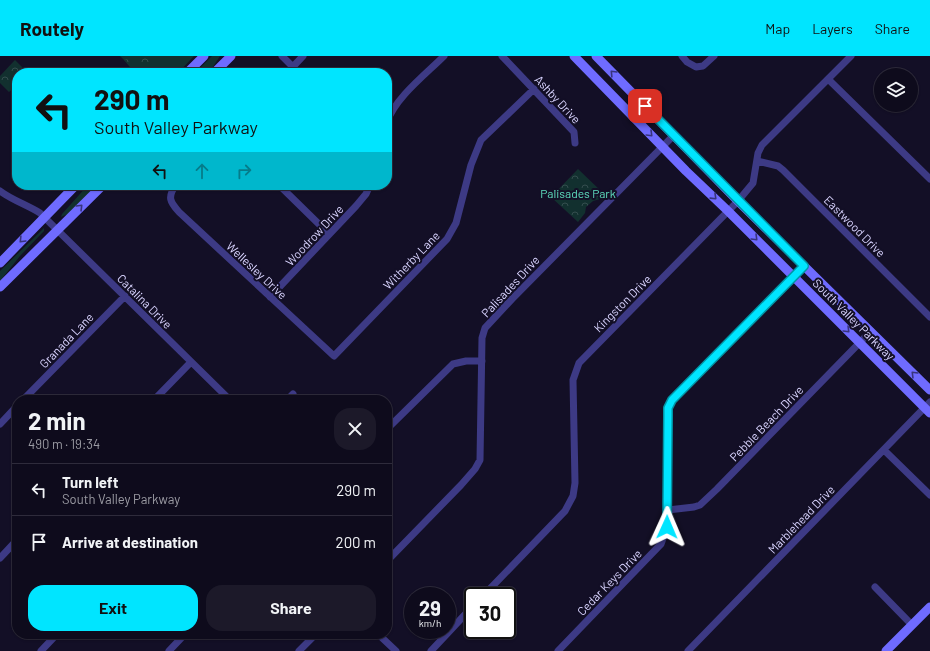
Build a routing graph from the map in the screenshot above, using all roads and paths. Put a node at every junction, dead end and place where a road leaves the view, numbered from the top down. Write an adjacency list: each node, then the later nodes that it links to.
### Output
1 (204, 56): 13 (main road)
2 (231, 56): 14 (main road)
3 (282, 56): 12 (street)
4 (303, 56): 12 (street)
5 (444, 56): 17 (street)
6 (502, 56): 16 (street, Ashby Drive)
7 (574, 56): 20 (main road, South Valley Parkway, one-way to 20)
8 (596, 56): 18 (main road, South Valley Parkway, one-way to 8)
9 (682, 56): 10 (street)
10 (714, 56)
11 (851, 56): 15 (street, Kingston Drive)
12 (293, 67)
13 (192, 68)
14 (219, 68)
15 (828, 79): 21 (street, Kingston Drive); 22 (street)
16 (534, 89): 19 (street, Ashby Drive); 43 (street, Witherby Lane)
17 (392, 111)
18 (674, 135): 20 (street, Palisades Drive); 29 (main road, South Valley Parkway)
19 (575, 143)
20 (662, 146): 30 (main road, South Valley Parkway, one-way to 30); 44 (street, Palisades Drive)
21 (757, 161): 29 (street, Kingston Drive); 40 (street, Eastwood Drive)
22 (930, 179)
23 (71, 190): 31 (main road)
24 (98, 190): 32 (main road, one-way to 24)
25 (172, 190): 39 (street, Wellesley Drive)
26 (284, 190): 33 (street)
27 (368, 190): 33 (street, Woodrow Drive)
28 (0, 191): 31 (street, Catalina Drive)
29 (738, 200): 30 (street, Kingston Drive); 35 (main road, South Valley Parkway)
30 (728, 211): 36 (main road, South Valley Parkway, one-way to 36); 60 (street, Kingston Drive)
31 (44, 217): 32 (street, Catalina Drive); 34 (main road, one-way to 34)
32 (58, 230): 37 (main road); 38 (street, Catalina Drive)
33 (329, 234): 39 (street, Woodrow Drive)
34 (0, 263)
35 (804, 266): 36 (street, Cedar Keys Drive); 41 (main road, South Valley Parkway)
36 (794, 276): 42 (main road, South Valley Parkway, one-way to 42); 56 (street, Cedar Keys Drive)
37 (0, 287)
38 (125, 296): 45 (street, Catalina Drive); 47 (street, Granada Lane)
39 (270, 297): 43 (street, Wellesley Drive)
40 (930, 317)
41 (871, 332): 42 (street, Pebble Beach Drive); 46 (main road, South Valley Parkway, one-way to 41)
42 (860, 342): 50 (main road, South Valley Parkway); 56 (street, Pebble Beach Drive)
43 (334, 356)
44 (482, 361): 52 (street); 58 (street, Palisades Drive)
45 (192, 362): 48 (street); 49 (street, Catalina Drive)
46 (930, 390)
47 (28, 395)
48 (159, 395)
49 (225, 395)
50 (928, 407): 54 (street, Marblehead Drive)
51 (12, 411): 53 (street)
52 (392, 423)
53 (0, 424)
54 (884, 450): 55 (street); 75 (street, Marblehead Drive)
55 (930, 495)
56 (668, 510): 74 (street, Cedar Keys Drive)
57 (12, 545): 59 (street)
58 (392, 556)
59 (0, 558)
60 (492, 587)
61 (875, 587): 64 (street)
62 (930, 607): 64 (main road)
63 (464, 616): 73 (street)
64 (912, 625): 76 (main road)
65 (52, 639): 69 (street)
66 (180, 639): 70 (street)
67 (311, 639): 71 (street)
68 (383, 639): 72 (street)
69 (41, 651)
70 (169, 651)
71 (299, 651)
72 (396, 651)
73 (431, 651)
74 (558, 651)
75 (688, 651)
76 (886, 651)

